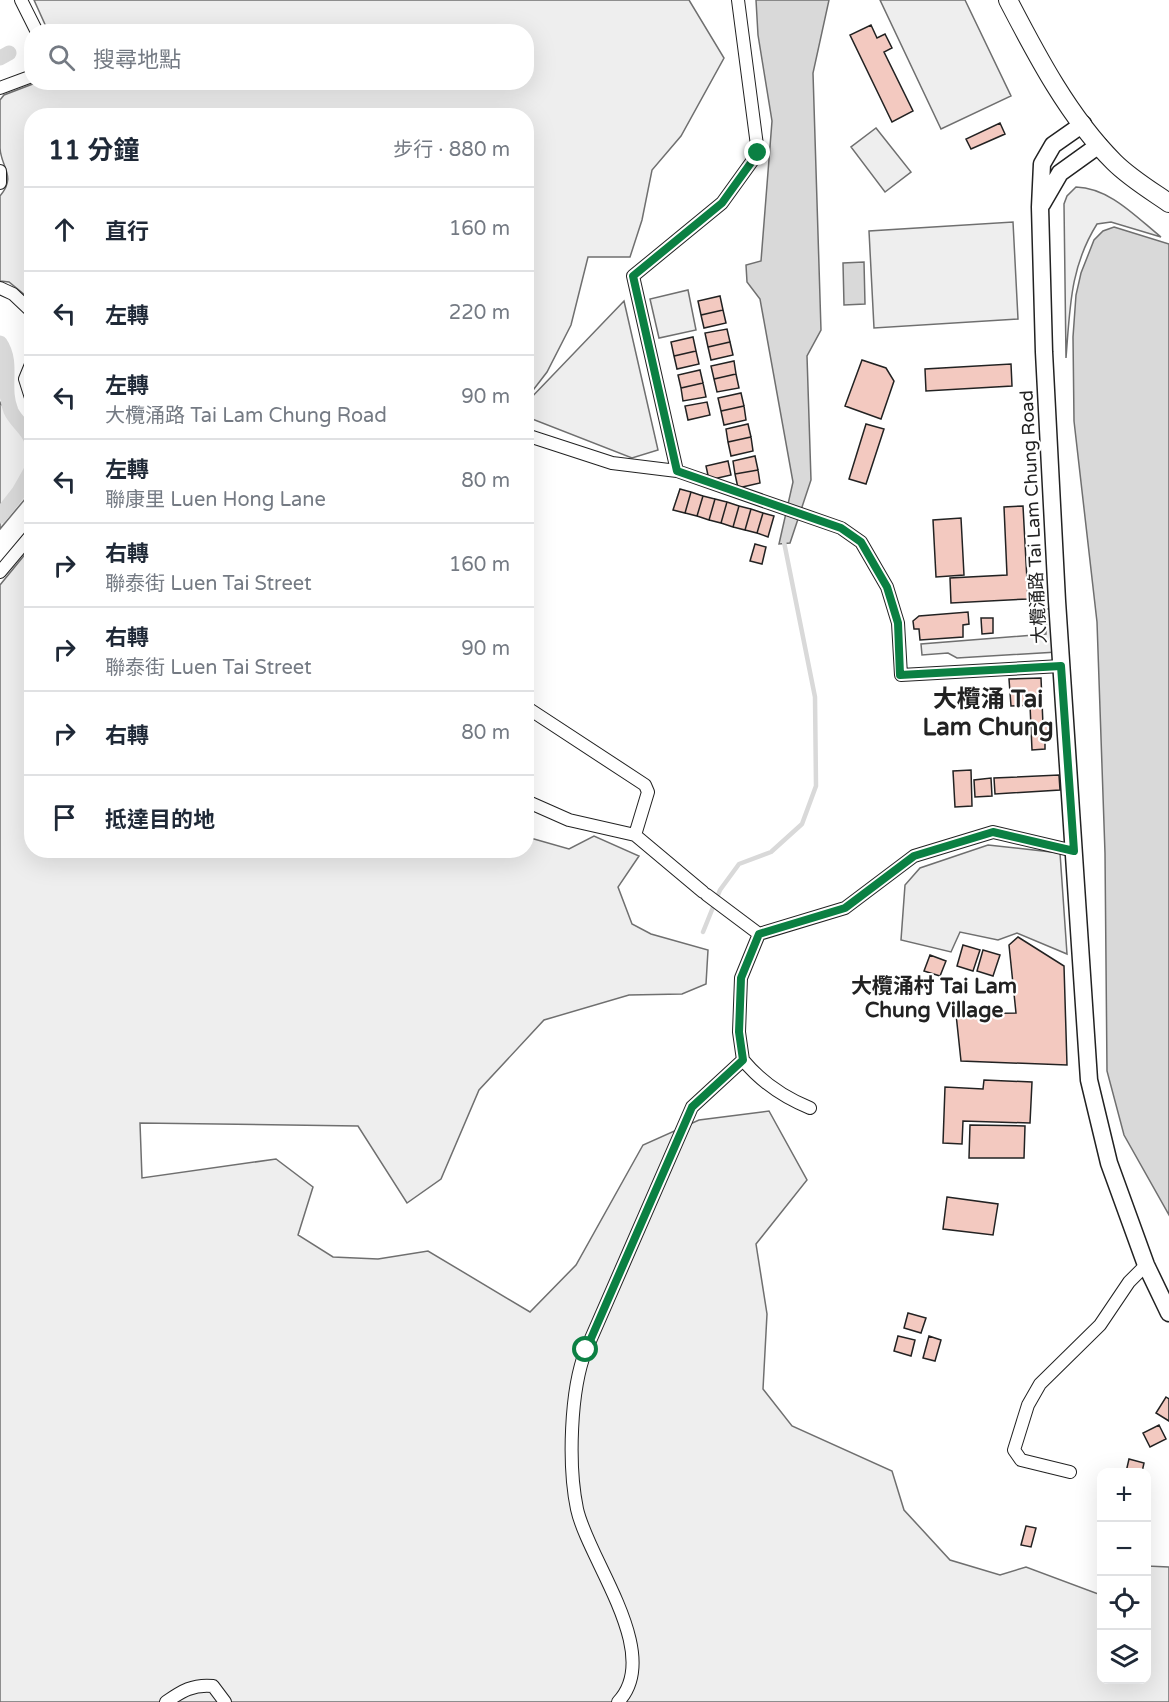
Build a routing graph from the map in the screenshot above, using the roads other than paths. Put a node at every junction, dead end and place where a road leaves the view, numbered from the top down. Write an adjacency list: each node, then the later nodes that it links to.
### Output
1 (21, 0): 4 (street)
2 (738, 0): 16 (street)
3 (1008, 0): 7 (main road)
4 (33, 24)
5 (24, 79): 6 (street)
6 (0, 88)
7 (1083, 124): 8 (main road); 12 (street, 大欖涌路 Tai Lam Chung Road)
8 (1099, 145): 11 (main road); 12 (street)
9 (0, 171): 10 (street)
10 (0, 183)
11 (1169, 203)
12 (1040, 207): 19 (street, 大欖涌路 Tai Lam Chung Road)
13 (0, 288): 14 (street)
14 (24, 304)
15 (534, 438): 16 (street)
16 (677, 471): 19 (street)
17 (24, 544): 18 (street)
18 (0, 572)
19 (1061, 666): 23 (street, 大欖涌路 Tai Lam Chung Road)
20 (534, 712): 22 (street)
21 (534, 805): 22 (street)
22 (634, 835): 24 (street)
23 (1074, 851): 24 (street); 27 (street, 大欖涌路 Tai Lam Chung Road)
24 (759, 934): 25 (street)
25 (743, 1060): 26 (street); 32 (street)
26 (810, 1108)
27 (1146, 1264): 28 (street, 大欖涌路 Tai Lam Chung Road); 29 (street)
28 (1169, 1313)
29 (1070, 1472)
30 (166, 1702): 31 (street)
31 (225, 1702)
32 (618, 1702)

